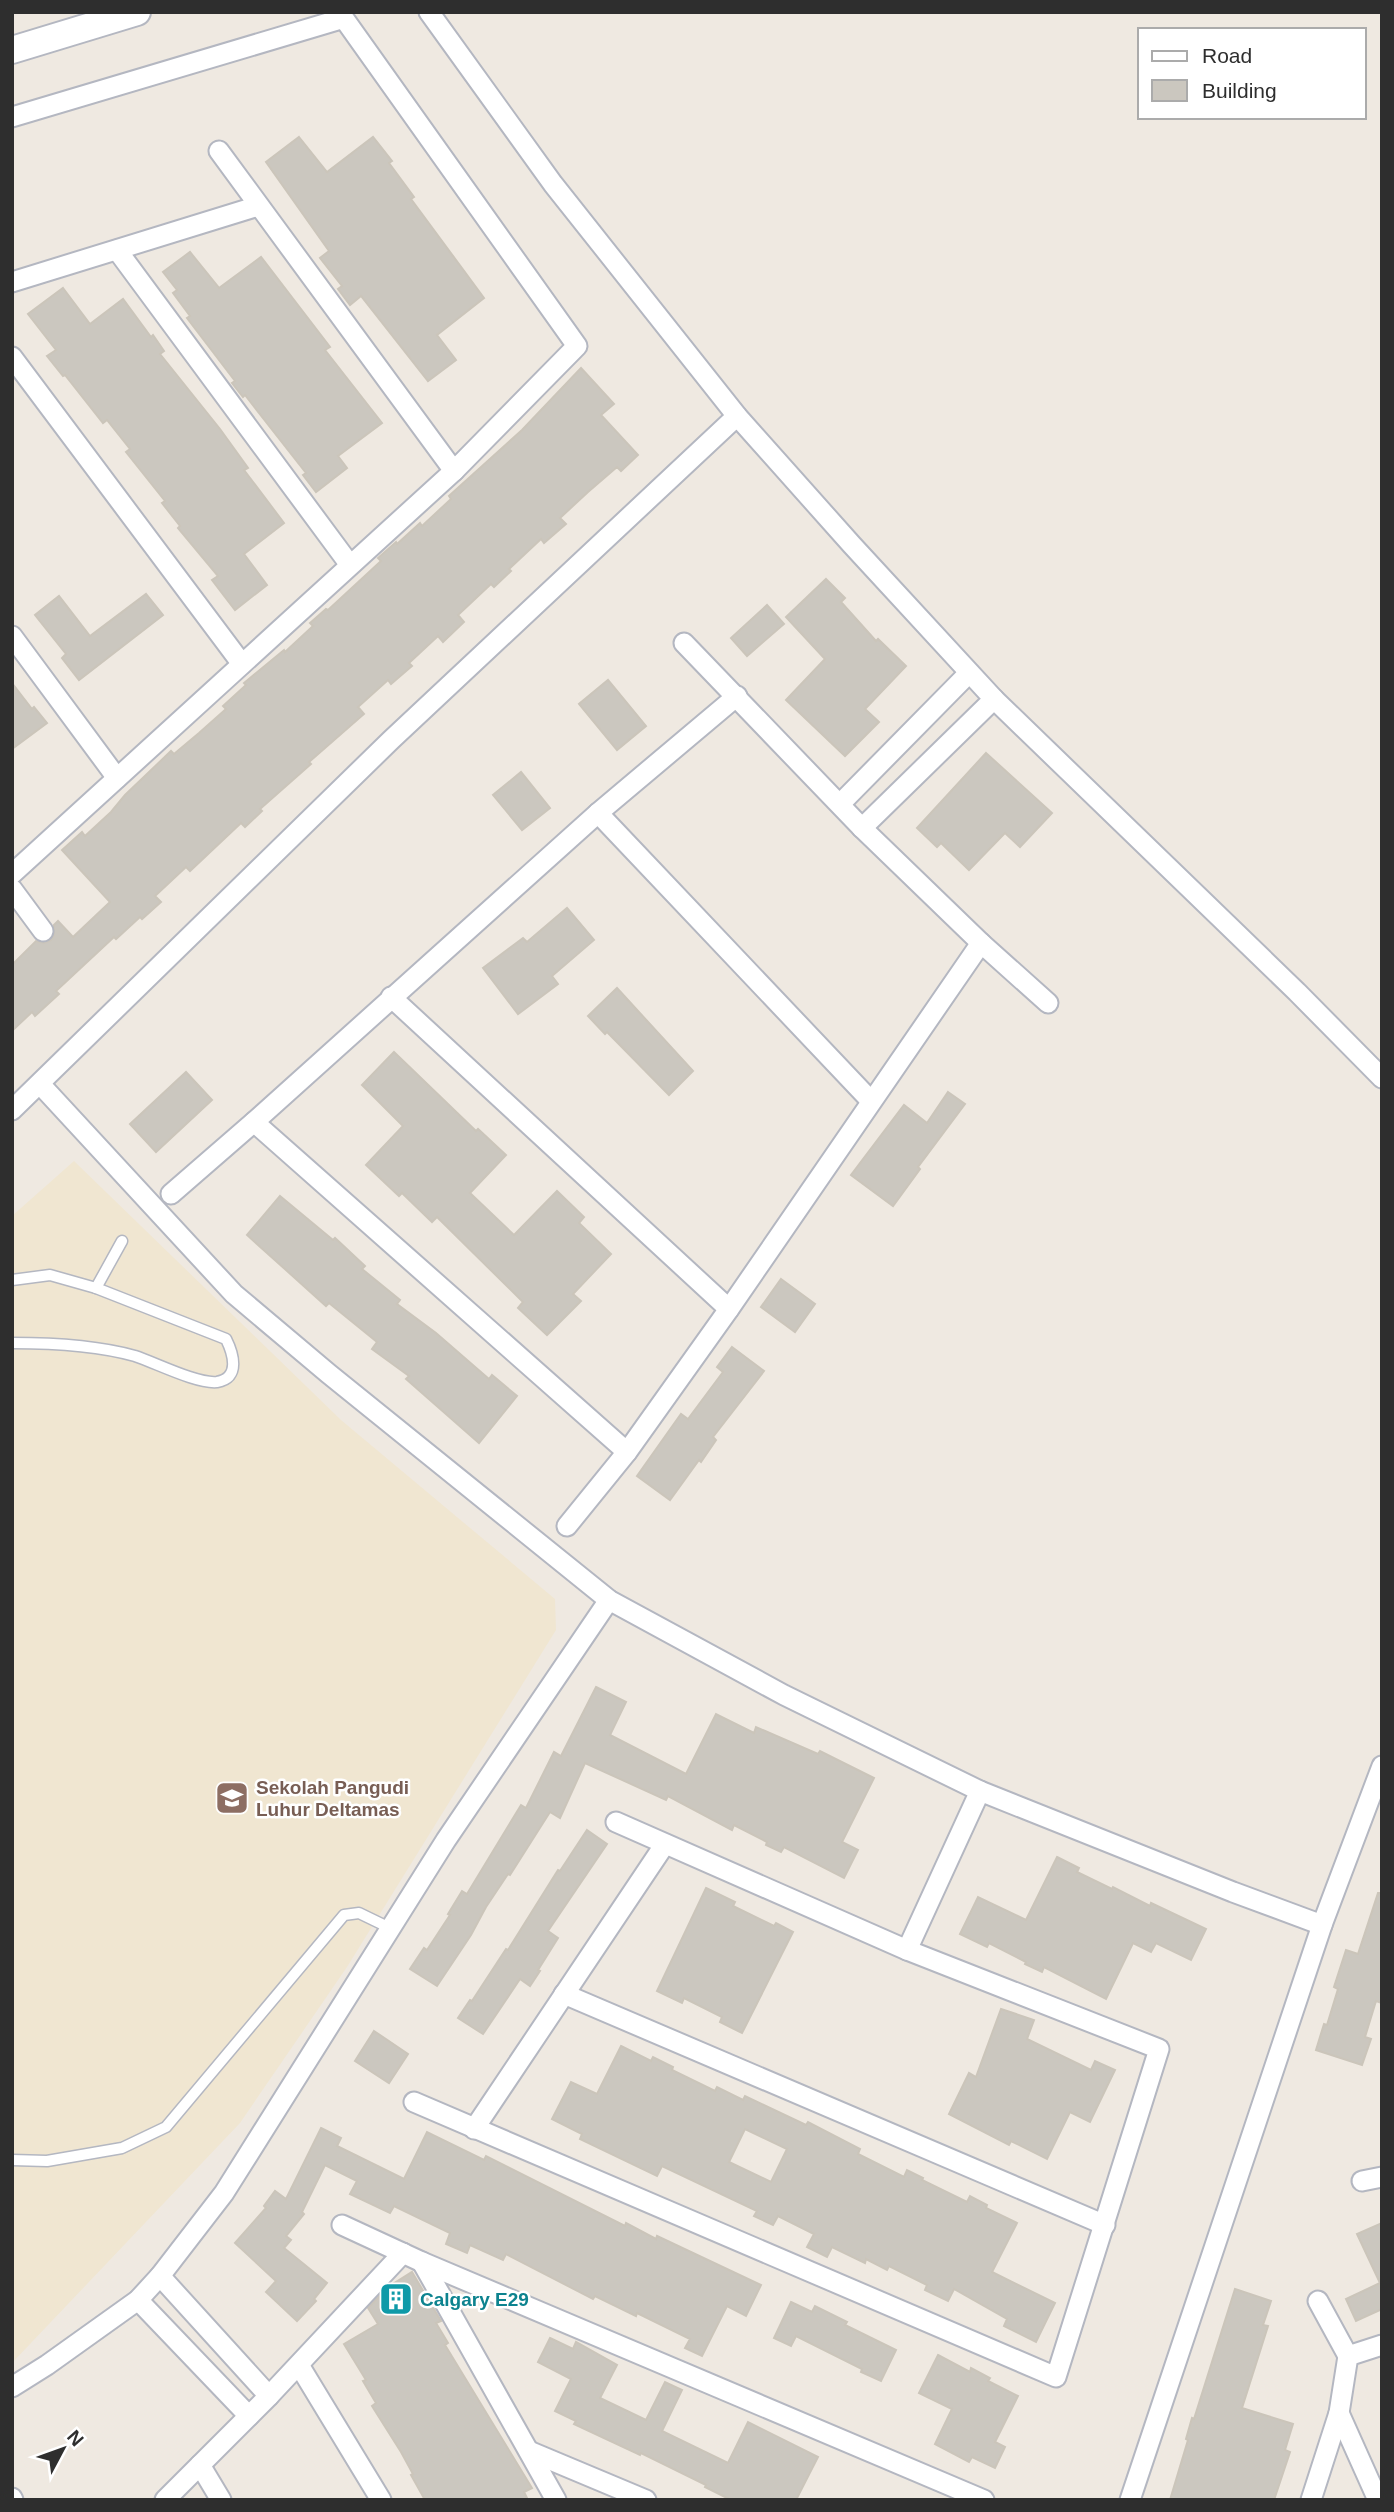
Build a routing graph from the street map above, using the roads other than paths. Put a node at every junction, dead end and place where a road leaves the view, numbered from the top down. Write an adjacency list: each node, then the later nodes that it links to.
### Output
1 (137, 12): 3 (street)
2 (429, 12): 10 (street)
3 (12, 50)
4 (12, 117): 11 (street)
5 (219, 151): 6 (street)
6 (258, 206): 7 (street); 11 (street)
7 (117, 250): 8 (street); 12 (street)
8 (12, 282)
9 (12, 357): 15 (street)
10 (737, 416): 16 (street); 30 (street)
11 (453, 471): 12 (street)
12 (350, 565): 15 (street)
13 (12, 635): 19 (street)
14 (684, 643): 17 (street)
15 (242, 664): 19 (street)
16 (969, 673): 18 (street); 20 (street)
17 (737, 696): 20 (street); 21 (street)
18 (994, 699): 22 (street); 29 (street)
19 (117, 778): 23 (street)
20 (840, 804): 22 (street)
21 (598, 813): 27 (street); 31 (street)
22 (862, 828): 26 (street)
23 (12, 874)
24 (12, 889): 25 (street)
25 (43, 931)
26 (981, 943): 28 (street); 31 (street)
27 (391, 997): 33 (street); 38 (street)
28 (1048, 1003)
29 (1382, 1078)
30 (40, 1084): 32 (street); 42 (street)
31 (871, 1101): 38 (street)
32 (12, 1110)
33 (254, 1122): 34 (street); 40 (street)
34 (171, 1194)
35 (122, 1241): 37 (lane)
36 (12, 1280): 37 (lane)
37 (96, 1288): 39 (lane)
38 (729, 1309): 40 (street)
39 (12, 1343)
40 (627, 1452): 41 (street)
41 (567, 1526)
42 (609, 1600): 44 (street); 48 (street)
43 (1382, 1766): 47 (street)
44 (980, 1791): 47 (street); 49 (street)
45 (616, 1822): 46 (street)
46 (665, 1844): 49 (street); 50 (street)
47 (1322, 1925): 78 (street)
48 (390, 1928): 53 (lane); 60 (street)
49 (907, 1950): 57 (street)
50 (564, 1994): 52 (street); 57 (street)
51 (414, 2102): 52 (street)
52 (474, 2129): 57 (street)
53 (12, 2160)
54 (1382, 2177): 55 (street)
55 (1362, 2181)
56 (342, 2225): 58 (street)
57 (1105, 2225)
58 (403, 2253): 59 (street); 65 (street)
59 (422, 2262): 70 (street); 77 (street)
60 (160, 2276): 61 (street); 67 (street)
61 (138, 2300): 66 (street); 69 (street)
62 (1318, 2301): 64 (street)
63 (1382, 2345): 64 (street)
64 (1348, 2357): 68 (street)
65 (299, 2365): 67 (street); 74 (street)
66 (12, 2387)
67 (269, 2396): 69 (street)
68 (1339, 2413): 79 (street); 80 (street)
69 (249, 2416): 71 (street)
70 (530, 2451): 75 (street); 76 (street)
71 (200, 2465): 72 (street); 73 (street)
72 (165, 2500)
73 (221, 2500)
74 (381, 2500)
75 (556, 2500)
76 (646, 2500)
77 (984, 2500)
78 (1130, 2500)
79 (1311, 2500)
80 (1378, 2500)

